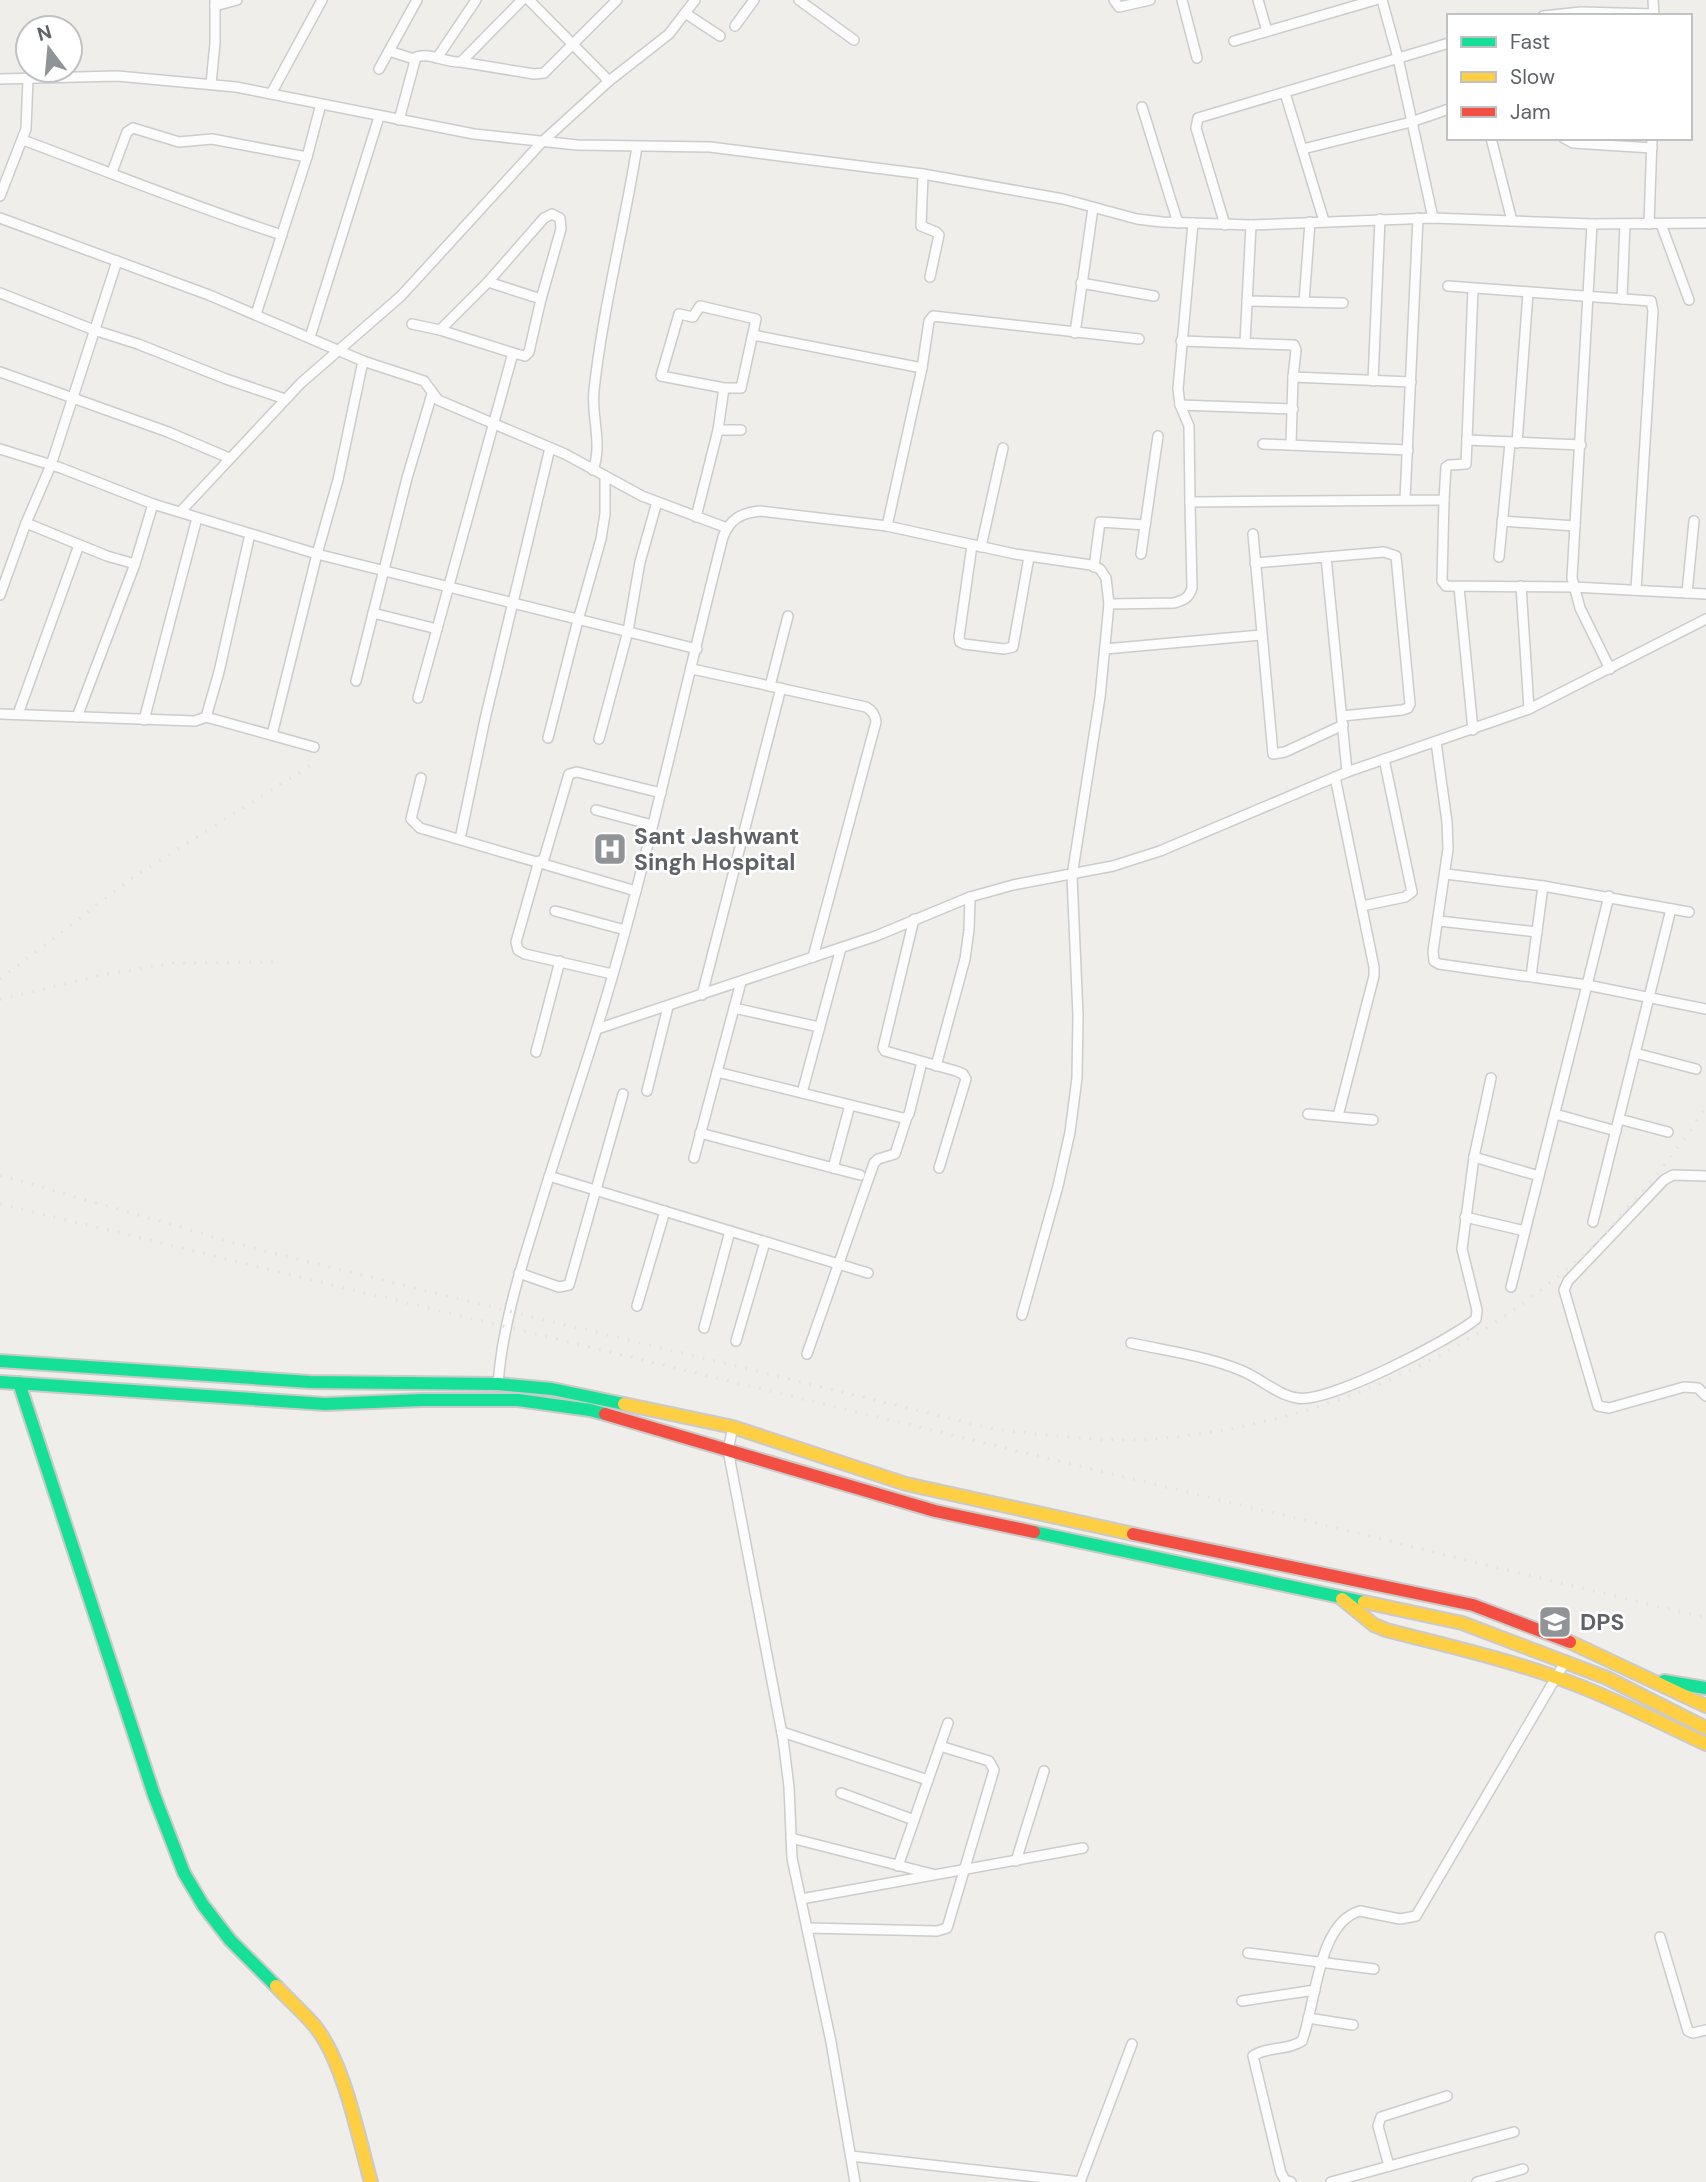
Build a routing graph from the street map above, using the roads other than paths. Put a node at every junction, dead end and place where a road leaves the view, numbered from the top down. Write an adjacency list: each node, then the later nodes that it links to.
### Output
1 (237, 0): 17 (street)
2 (322, 0): 39 (street)
3 (417, 0): 28 (street)
4 (476, 0): 29 (street)
5 (522, 0): 33 (street)
6 (529, 0): 27 (street)
7 (617, 0): 27 (street)
8 (695, 0): 18 (street)
9 (754, 0): 21 (street)
10 (799, 0): 24 (street)
11 (1114, 0): 12 (street)
12 (1150, 0)
13 (1182, 0): 30 (street)
14 (1258, 0): 22 (street)
15 (1375, 0): 22 (street)
16 (1382, 0): 31 (street)
17 (215, 3): 38 (street)
18 (685, 13): 23 (street); 36 (street)
19 (1562, 14): 20 (street)
20 (1630, 14)
21 (735, 26)
22 (1267, 32): 25 (street)
23 (720, 36)
24 (854, 40)
25 (1234, 41)
26 (1447, 44): 31 (street)
27 (571, 45): 33 (street); 36 (street)
28 (389, 51): 32 (street); 34 (street)
29 (437, 58): 32 (street); 33 (street)
30 (1197, 58)
31 (1398, 58): 40 (street); 46 (street)
32 (414, 60): 45 (street)
33 (461, 62)
34 (379, 69)
35 (84, 77): 38 (street)
36 (609, 81): 50 (street)
37 (28, 84): 47 (street)
38 (211, 84): 39 (street)
39 (272, 92): 41 (street)
40 (1284, 93): 53 (street); 73 (street)
41 (321, 104): 44 (street); 54 (street)
42 (1142, 107): 66 (street)
43 (1447, 110): 46 (street)
44 (379, 117): 45 (street); 98 (street)
45 (399, 120): 50 (street)
46 (1411, 122): 53 (street); 61 (street)
47 (23, 139): 55 (street); 57 (street)
48 (1492, 140): 64 (street)
49 (1568, 140): 51 (street)
50 (542, 142): 52 (street); 102 (street)
51 (1652, 143): 71 (street)
52 (637, 147): 56 (street); 131 (street)
53 (1303, 149): 63 (street)
54 (307, 157): 55 (street); 75 (street)
55 (111, 172): 75 (street)
56 (923, 174): 58 (street); 77 (street)
57 (0, 196)
58 (1093, 208): 66 (street); 79 (street)
59 (0, 218): 76 (street)
60 (1418, 218): 61 (street); 62 (street); 109 (street)
61 (1433, 218): 64 (street)
62 (1380, 219): 63 (street); 108 (street)
63 (1324, 221): 65 (street)
64 (1512, 221): 69 (street)
65 (1310, 222): 74 (street); 90 (street)
66 (1178, 223): 67 (street)
67 (1193, 223): 73 (street); 100 (street)
68 (1706, 223): 72 (street)
69 (1591, 224): 70 (street); 85 (street)
70 (1625, 224): 71 (street); 87 (street)
71 (1649, 224): 72 (street)
72 (1661, 224): 88 (street)
73 (1225, 225): 74 (street)
74 (1251, 225): 89 (street)
75 (282, 235): 92 (street)
76 (117, 261): 92 (street); 94 (street)
77 (930, 276)
78 (488, 282): 86 (street); 86 (street); 95 (street)
79 (1081, 283): 84 (street); 96 (street)
80 (1448, 286): 81 (street)
81 (1473, 289): 83 (street); 120 (street)
82 (0, 293): 94 (street)
83 (1528, 293): 85 (street); 121 (street)
84 (1154, 296)
85 (1588, 296): 87 (street); 124 (street)
86 (541, 299): 103 (street)
87 (1622, 299): 165 (street)
88 (1689, 300)
89 (1247, 301): 90 (street); 101 (street)
90 (1304, 302): 91 (street)
91 (1343, 303)
92 (256, 314): 98 (street)
93 (412, 324): 95 (street)
94 (94, 330): 112 (street); 113 (street)
95 (440, 330): 103 (street)
96 (1075, 333): 99 (street); 105 (street)
97 (753, 335): 105 (street); 110 (street); 110 (street)
98 (310, 337): 102 (street)
99 (1139, 339)
100 (1181, 341): 101 (street); 114 (street)
101 (1245, 343): 107 (street)
102 (341, 350): 104 (street); 113 (street)
103 (513, 353): 116 (street)
104 (363, 361): 111 (street); 152 (street)
105 (922, 368): 145 (street)
106 (0, 372): 112 (street)
107 (1293, 377): 108 (street); 115 (street)
108 (1373, 381): 109 (street)
109 (1410, 382): 128 (street)
110 (724, 388): 117 (street)
111 (432, 394): 116 (street); 160 (street)
112 (71, 397): 129 (street); 130 (street)
113 (285, 399): 129 (street)
114 (1181, 405): 115 (street); 136 (street)
115 (1293, 409): 123 (street)
116 (493, 425): 125 (street); 161 (street)
117 (718, 430): 118 (street); 139 (street)
118 (741, 430)
119 (1158, 436): 144 (street)
120 (1467, 440): 121 (street); 134 (street)
121 (1513, 443): 124 (street); 141 (street)
122 (1263, 444): 123 (street)
123 (1291, 445): 128 (street)
124 (1581, 445): 146 (street)
125 (550, 448): 131 (street); 169 (street)
126 (1003, 448): 151 (street)
127 (0, 449): 130 (street)
128 (1408, 450): 133 (street)
129 (229, 458): 138 (street)
130 (51, 465): 137 (street); 143 (street)
131 (593, 470): 132 (street)
132 (605, 476): 135 (street); 174 (street)
133 (1405, 499): 134 (street); 136 (street)
134 (1444, 500): 163 (street)
135 (657, 502): 139 (street); 176 (street)
136 (1191, 502): 170 (street)
137 (153, 504): 138 (street); 158 (street)
138 (181, 511): 140 (street)
139 (696, 517): 147 (street)
140 (197, 518): 148 (street); 191 (street)
141 (1502, 521): 146 (street); 156 (street)
142 (1694, 521): 166 (street)
143 (26, 523): 150 (street); 168 (street)
144 (1145, 525): 153 (street); 159 (street)
145 (887, 526): 147 (street); 151 (street)
146 (1575, 526): 164 (street)
147 (727, 528): 178 (street)
148 (250, 534): 152 (street); 190 (street)
149 (1252, 534): 157 (street)
150 (79, 545): 158 (street); 188 (street)
151 (976, 546): 154 (street); 154 (street)
152 (317, 554): 160 (street); 194 (street)
153 (1141, 554)
154 (1029, 556): 159 (street)
155 (1326, 557): 157 (street); 192 (street); 192 (street)
156 (1499, 557)
157 (1255, 563): 177 (street)
158 (135, 564): 189 (street)
159 (1094, 567): 170 (street)
160 (384, 569): 161 (street); 171 (street)
161 (449, 586): 169 (street); 175 (street)
162 (1521, 586): 163 (street); 164 (street); 186 (street)
163 (1459, 587): 193 (street)
164 (1573, 587): 165 (street); 181 (street)
165 (1636, 590): 166 (street)
166 (1687, 593): 167 (street)
167 (1706, 594)
168 (0, 595)
169 (515, 602): 174 (street); 206 (street)
170 (1109, 604): 179 (street)
171 (373, 612): 175 (street); 182 (street)
172 (788, 616): 183 (street)
173 (1706, 619): 181 (street)
174 (578, 620): 176 (street); 195 (street)
175 (437, 629): 185 (street)
176 (628, 631): 178 (street); 196 (street)
177 (1261, 635): 179 (street); 192 (street)
178 (697, 649): 180 (street)
179 (1105, 649): 209 (street)
180 (692, 669): 183 (street); 203 (street)
181 (1611, 669): 186 (street)
182 (356, 681)
183 (770, 686): 184 (street)
184 (781, 688): 223 (street); 229 (street)
185 (418, 698)
186 (1529, 709): 193 (street)
187 (0, 714): 188 (street)
188 (18, 714): 189 (street)
189 (77, 717): 191 (street)
190 (206, 717): 191 (street); 194 (street)
191 (144, 720)
192 (1342, 720): 200 (street)
193 (1473, 730): 197 (street)
194 (272, 735): 198 (street)
195 (548, 738)
196 (598, 739)
197 (1436, 742): 199 (street); 208 (street)
198 (314, 747)
199 (1384, 759): 200 (street); 214 (street)
200 (1347, 772): 201 (street)
201 (1335, 777): 209 (street); 214 (street)
202 (421, 778): 206 (street)
203 (661, 793): 205 (street); 207 (street)
204 (596, 810): 205 (street)
205 (652, 825): 211 (street)
206 (460, 839): 207 (street)
207 (541, 862): 211 (street); 224 (street)
208 (1446, 874): 210 (street); 219 (street)
209 (1072, 876): 213 (street); 276 (street)
210 (1543, 886): 212 (street); 221 (street)
211 (636, 891): 220 (street)
212 (1609, 896): 215 (street); 228 (street)
213 (970, 897): 218 (street); 239 (street)
214 (1362, 906): 249 (street)
215 (1671, 909): 217 (street); 230 (street)
216 (555, 911): 220 (street)
217 (1689, 912)
218 (914, 919): 222 (street); 238 (street)
219 (1439, 921): 221 (street); 226 (street)
220 (625, 930): 225 (street)
221 (1537, 932): 226 (street)
222 (841, 948): 223 (street); 234 (street)
223 (813, 957): 227 (street)
224 (560, 961): 225 (street); 236 (street)
225 (612, 974): 235 (street)
226 (1531, 976): 228 (street)
227 (741, 982): 229 (street); 232 (street)
228 (1587, 985): 230 (street); 248 (street)
229 (702, 995): 231 (street)
230 (1648, 998): 233 (street); 237 (street)
231 (668, 1007): 235 (street); 243 (street)
232 (734, 1008): 234 (street); 241 (street)
233 (1706, 1009)
234 (819, 1027): 244 (street)
235 (597, 1029): 260 (street)
236 (536, 1052)
237 (1635, 1053): 240 (street); 252 (street)
238 (922, 1062): 239 (street); 250 (street)
239 (936, 1066): 259 (street)
240 (1696, 1069)
241 (716, 1072): 244 (street); 255 (street)
242 (1491, 1078): 256 (street)
243 (647, 1091)
244 (802, 1093): 246 (street)
245 (623, 1094): 264 (street)
246 (850, 1105): 250 (street); 258 (street)
247 (1308, 1114): 249 (street)
248 (1555, 1114): 253 (street); 262 (street)
249 (1338, 1116): 251 (street)
250 (907, 1117): 271 (street)
251 (1373, 1119)
252 (1619, 1119): 253 (street); 254 (street)
253 (1616, 1131): 267 (street)
254 (1668, 1132)
255 (700, 1133): 257 (street); 258 (street)
256 (1474, 1157): 262 (street); 266 (street)
257 (694, 1158)
258 (832, 1168): 261 (street)
259 (939, 1168)
260 (549, 1175): 264 (street); 272 (street)
261 (860, 1175)
262 (1539, 1176): 269 (street)
263 (1706, 1176): 285 (street)
264 (595, 1189): 265 (street); 272 (street)
265 (664, 1211): 268 (street); 275 (street)
266 (1465, 1217): 269 (street); 279 (street)
267 (1593, 1222)
268 (730, 1231): 270 (street); 277 (street)
269 (1525, 1231): 274 (street)
270 (765, 1242): 271 (street); 278 (street)
271 (840, 1265): 273 (street); 280 (street)
272 (519, 1273): 284 (street)
273 (868, 1273)
274 (1511, 1287)
275 (637, 1306)
276 (1022, 1315)
277 (704, 1328)
278 (736, 1342)
279 (1131, 1343)
280 (807, 1354)
281 (0, 1361): 284 (main road)
282 (0, 1382): 283 (main road)
283 (19, 1383): 287 (main road); 326 (main road)
284 (498, 1384): 286 (main road)
285 (1706, 1396)
286 (733, 1427): 287 (street); 291 (main road)
287 (728, 1450): 288 (main road); 296 (street)
288 (1340, 1598): 289 (main road); 290 (main road)
289 (1565, 1662): 290 (street); 295 (main road)
290 (1557, 1678): 297 (main road); 313 (street)
291 (1653, 1679): 292 (main road); 293 (main road)
292 (1706, 1688)
293 (1706, 1706)
294 (948, 1723): 298 (street)
295 (1706, 1728)
296 (782, 1732): 300 (street); 303 (street)
297 (1706, 1744)
298 (940, 1746): 300 (street); 307 (street)
299 (1044, 1771): 305 (street)
300 (928, 1780): 302 (street)
301 (841, 1793): 302 (street)
302 (914, 1820): 306 (street)
303 (791, 1838): 306 (street); 309 (street)
304 (1083, 1848): 305 (street)
305 (1016, 1861): 307 (street)
306 (898, 1866): 308 (street)
307 (962, 1871): 308 (street); 310 (street)
308 (938, 1875): 309 (street)
309 (801, 1899): 310 (street)
310 (807, 1928): 323 (street)
311 (1660, 1937): 319 (street)
312 (1248, 1953): 313 (street)
313 (1322, 1962): 314 (street); 315 (street)
314 (1374, 1969)
315 (1315, 1990): 316 (street); 317 (street)
316 (1242, 2001)
317 (1308, 2018): 318 (street); 329 (street)
318 (1353, 2025)
319 (1706, 2030)
320 (1132, 2045): 328 (street)
321 (1447, 2096): 324 (street)
322 (1514, 2132): 324 (street)
323 (852, 2156): 327 (street); 328 (street)
324 (1389, 2166): 330 (street)
325 (1523, 2169): 331 (street)
326 (371, 2182)
327 (855, 2182)
328 (1080, 2182)
329 (1291, 2182)
330 (1331, 2182)
331 (1477, 2182)

